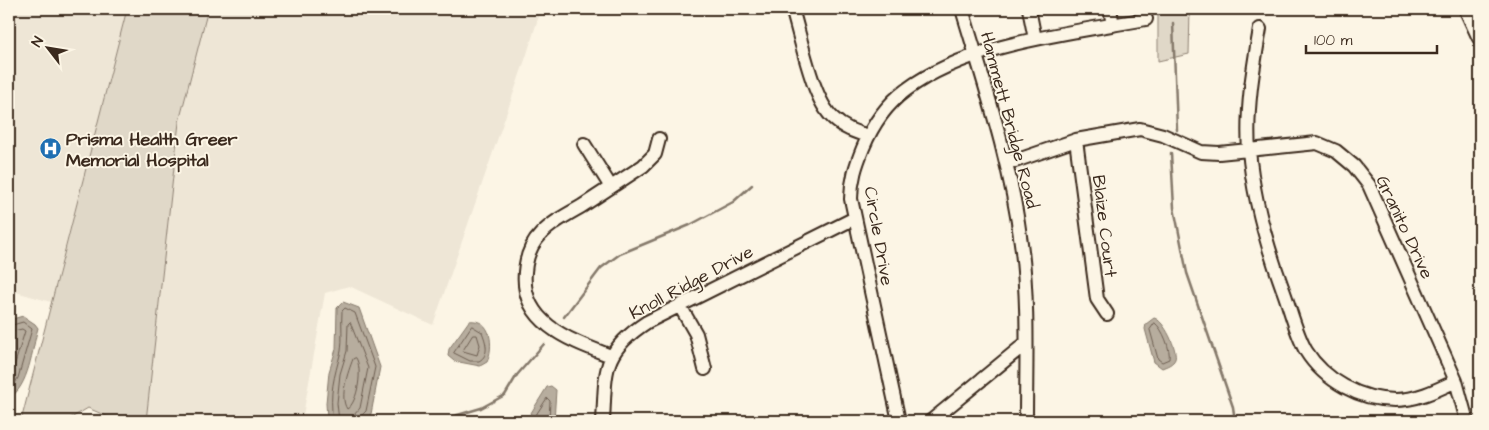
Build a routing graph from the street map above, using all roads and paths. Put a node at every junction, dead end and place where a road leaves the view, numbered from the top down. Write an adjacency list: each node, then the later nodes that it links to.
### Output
1 (792, 9): 12 (street)
2 (962, 9): 11 (street, Hammett Bridge Road)
3 (1029, 9): 10 (street)
4 (1110, 9): 7 (street)
5 (1467, 9): 9 (main road)
6 (1146, 19): 7 (street, Circle Drive)
7 (1113, 25): 10 (street, Circle Drive)
8 (1260, 29): 16 (street)
9 (1480, 37)
10 (1035, 40): 11 (street, Circle Drive)
11 (976, 55): 12 (street, Circle Drive); 17 (street, Hammett Bridge Road)
12 (868, 136): 19 (street, Circle Drive)
13 (659, 139): 18 (street)
14 (1076, 140): 16 (street, Granito Drive); 17 (street, Granito Drive); 21 (street, Blaize Court)
15 (584, 144): 18 (street)
16 (1249, 150): 25 (street, Granito Drive); 25 (street)
17 (1006, 160): 22 (street, Hammett Bridge Road)
18 (612, 187): 23 (street)
19 (854, 218): 20 (street, Knoll Ridge Drive); 27 (street, Circle Drive)
20 (680, 306): 23 (street, Knoll Ridge Drive); 24 (street)
21 (1107, 314)
22 (1025, 344): 28 (street); 29 (street, Hammett Bridge Road)
23 (610, 356): 26 (street, Knoll Ridge Drive)
24 (705, 369)
25 (1456, 381): 30 (street, Granito Drive)
26 (603, 421)
27 (899, 421)
28 (931, 421)
29 (1026, 421)
30 (1467, 421)

